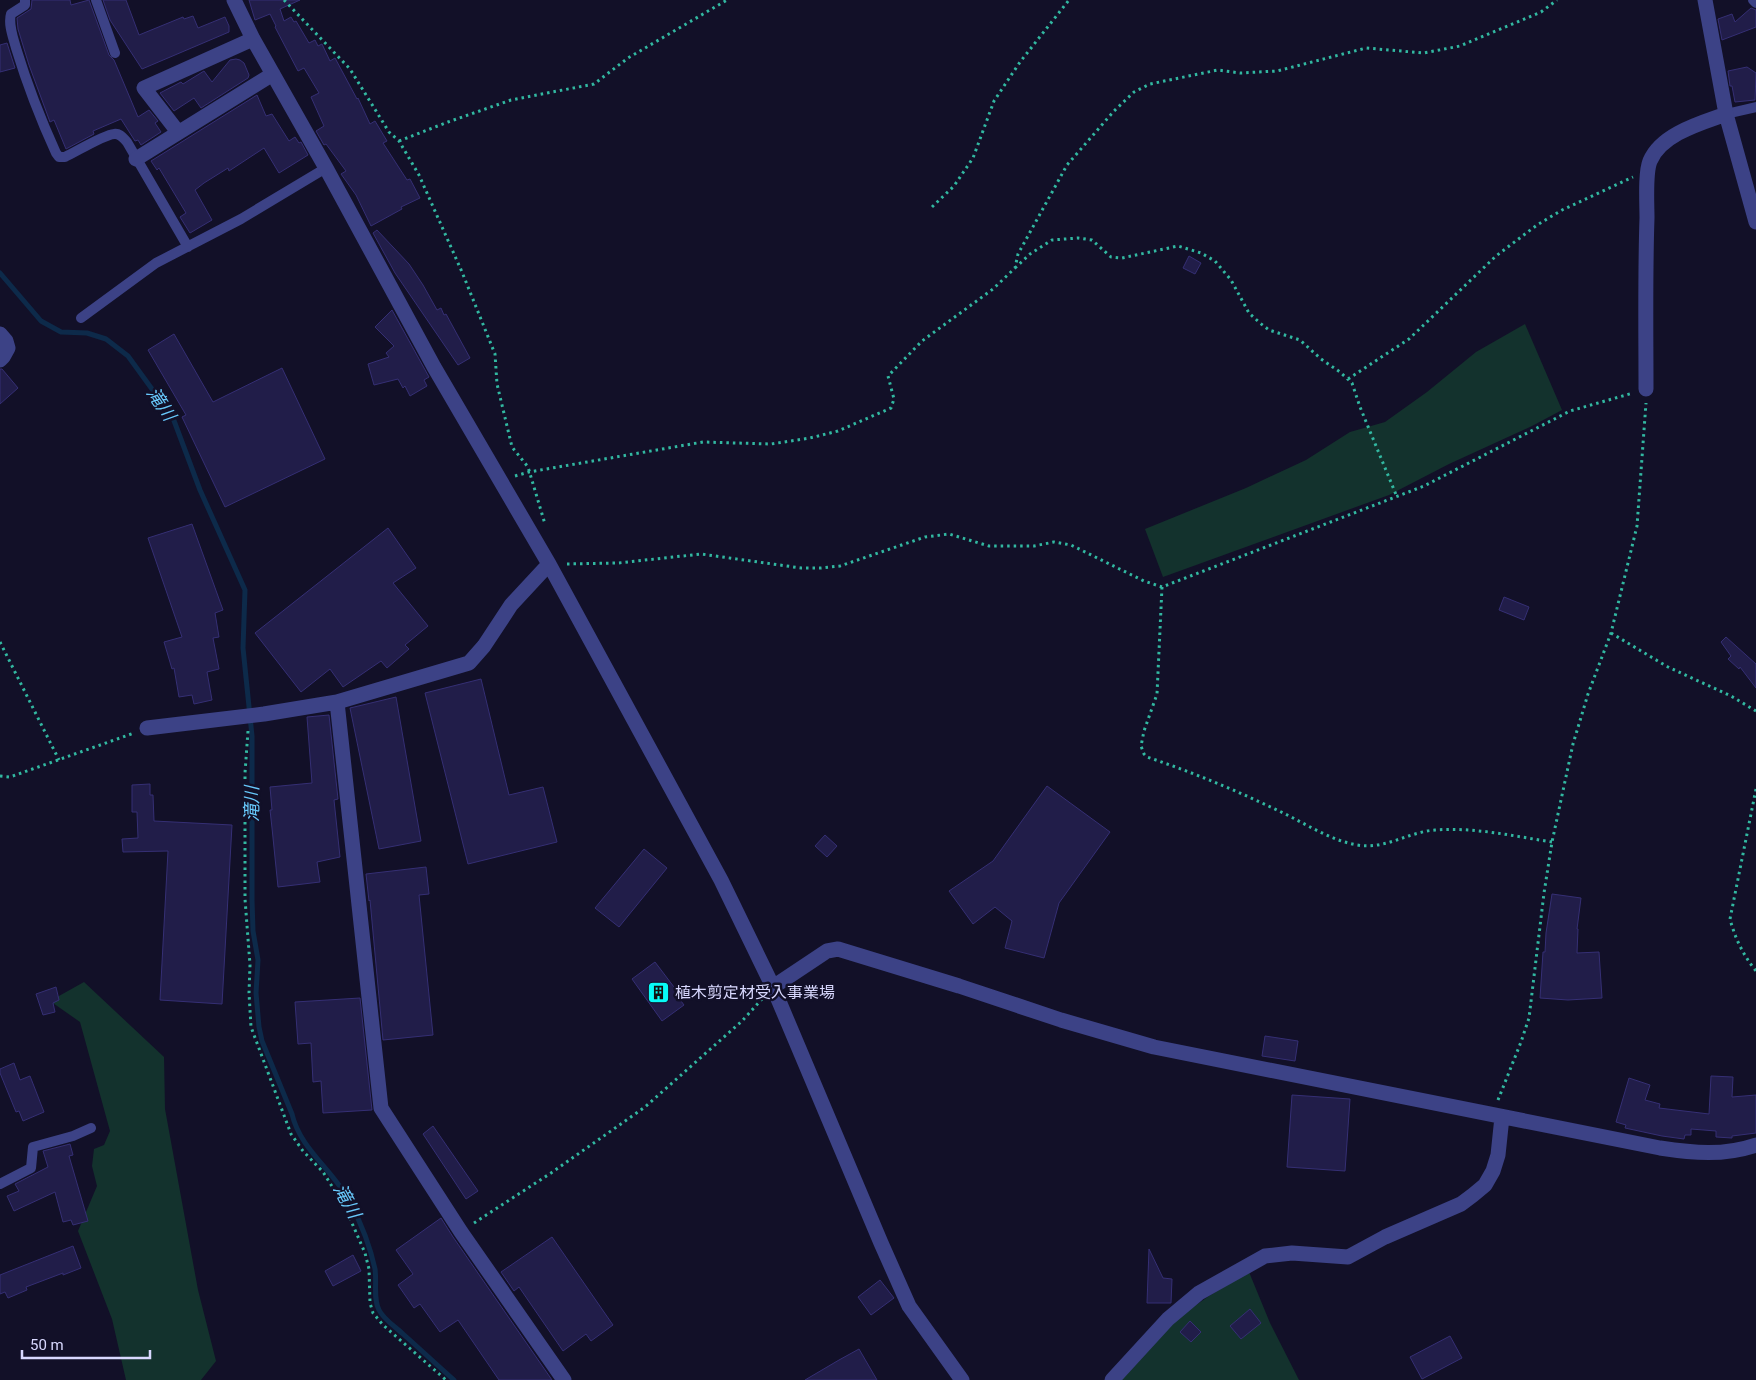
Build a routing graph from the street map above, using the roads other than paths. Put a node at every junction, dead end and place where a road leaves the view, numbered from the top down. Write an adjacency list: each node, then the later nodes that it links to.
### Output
1 (25, 0): 13 (lane)
2 (96, 0): 8 (lane)
3 (234, 0): 7 (street)
4 (1705, 0): 11 (street)
5 (1752, 0): 6 (lane)
6 (1756, 3)
7 (254, 39): 9 (street); 12 (street)
8 (115, 53)
9 (273, 74): 12 (street); 14 (street)
10 (1756, 108): 11 (lane)
11 (1726, 114): 15 (street); 20 (street)
12 (178, 132): 13 (street)
13 (136, 159): 16 (lane)
14 (326, 168): 16 (lane); 21 (street)
15 (1756, 222)
16 (188, 247): 17 (lane)
17 (81, 318)
18 (0, 334): 19 (street)
19 (0, 360)
20 (1646, 389)
21 (549, 564): 22 (street); 24 (street)
22 (337, 702): 23 (street); 29 (street)
23 (147, 728)
24 (772, 988): 25 (street); 30 (street)
25 (1498, 1116): 27 (street); 31 (street)
26 (91, 1128): 28 (lane)
27 (1756, 1145)
28 (0, 1184)
29 (564, 1380)
30 (962, 1380)
31 (1112, 1380)

